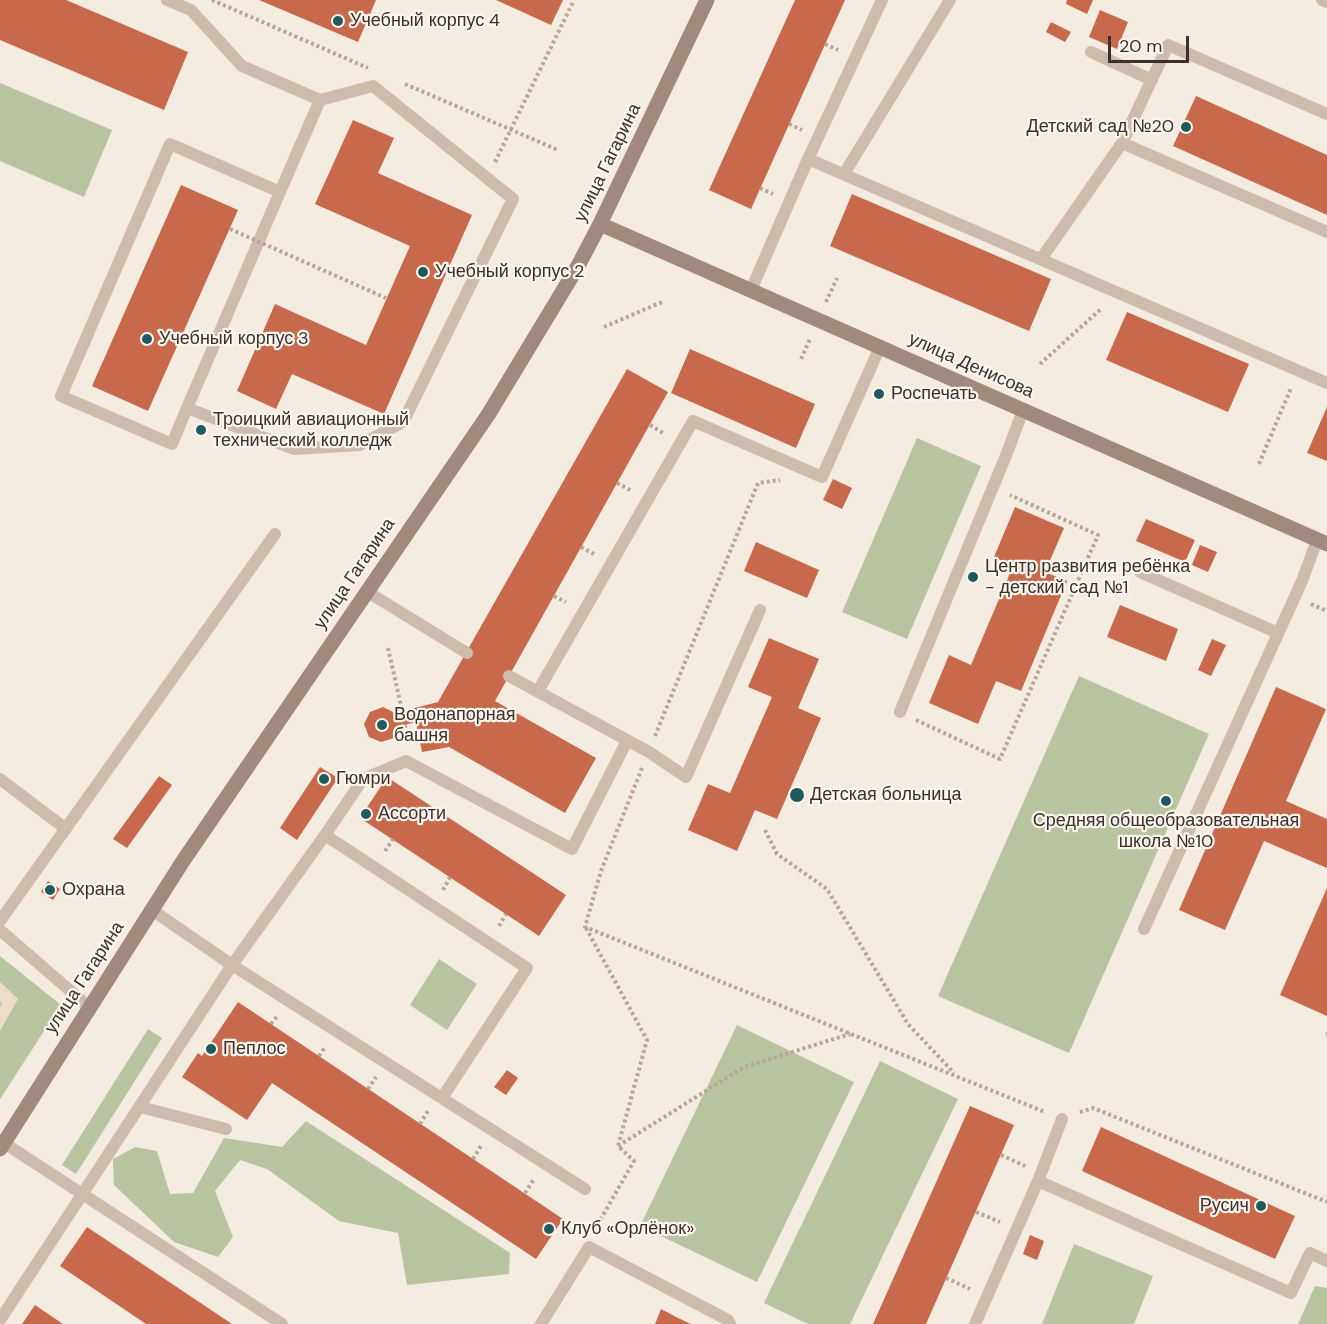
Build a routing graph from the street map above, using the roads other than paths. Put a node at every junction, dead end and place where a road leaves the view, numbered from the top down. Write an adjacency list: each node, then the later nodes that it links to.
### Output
1 (167, 0): 9 (lane)
2 (707, 0): 15 (main road, улица Гагарина)
3 (882, 0): 12 (lane)
4 (950, 0): 13 (lane)
5 (1322, 0): 6 (lane)
6 (1327, 2)
7 (1091, 52): 8 (lane)
8 (1152, 80): 10 (lane); 11 (lane)
9 (320, 100): 14 (lane); 21 (lane)
10 (1327, 114)
11 (1122, 143): 16 (lane); 17 (lane)
12 (808, 159): 13 (lane); 18 (lane)
13 (844, 174): 17 (lane)
14 (280, 192): 21 (lane); 21 (lane)
15 (600, 224): 18 (main road, улица Денисова); 26 (main road, улица Гагарина)
16 (1327, 232)
17 (1041, 259): 20 (lane)
18 (751, 290): 19 (main road, улица Денисова)
19 (880, 347): 22 (main road, улица Денисова); 31 (lane)
20 (1327, 383)
21 (187, 408)
22 (1023, 410): 24 (main road, улица Денисова); 32 (lane)
23 (275, 534): 35 (lane)
24 (1322, 542): 28 (lane)
25 (1140, 572): 28 (lane)
26 (366, 591): 29 (lane); 37 (main road, улица Гагарина)
27 (760, 610): 33 (lane)
28 (1278, 633): 39 (lane)
29 (467, 653)
30 (509, 676): 31 (lane)
31 (538, 691): 33 (lane)
32 (900, 712)
33 (627, 741): 36 (lane)
34 (0, 779): 35 (lane)
35 (66, 829): 38 (lane)
36 (325, 835): 41 (lane); 43 (lane)
37 (152, 910): 41 (lane); 42 (main road, улица Гагарина)
38 (0, 921)
39 (1144, 929)
40 (0, 930): 42 (lane)
41 (232, 965): 43 (lane); 44 (lane)
42 (89, 1007): 47 (main road, улица Гагарина)
43 (442, 1098): 49 (lane)
44 (140, 1107): 46 (lane); 50 (lane)
45 (1062, 1119): 48 (lane)
46 (226, 1129)
47 (2, 1146): 50 (lane)
48 (1038, 1181): 51 (lane); 56 (lane)
49 (585, 1190)
50 (83, 1194): 52 (lane); 53 (lane)
51 (1327, 1261)
52 (0, 1320)
53 (282, 1324)
54 (540, 1324): 55 (lane)
55 (730, 1324)
56 (975, 1324)

